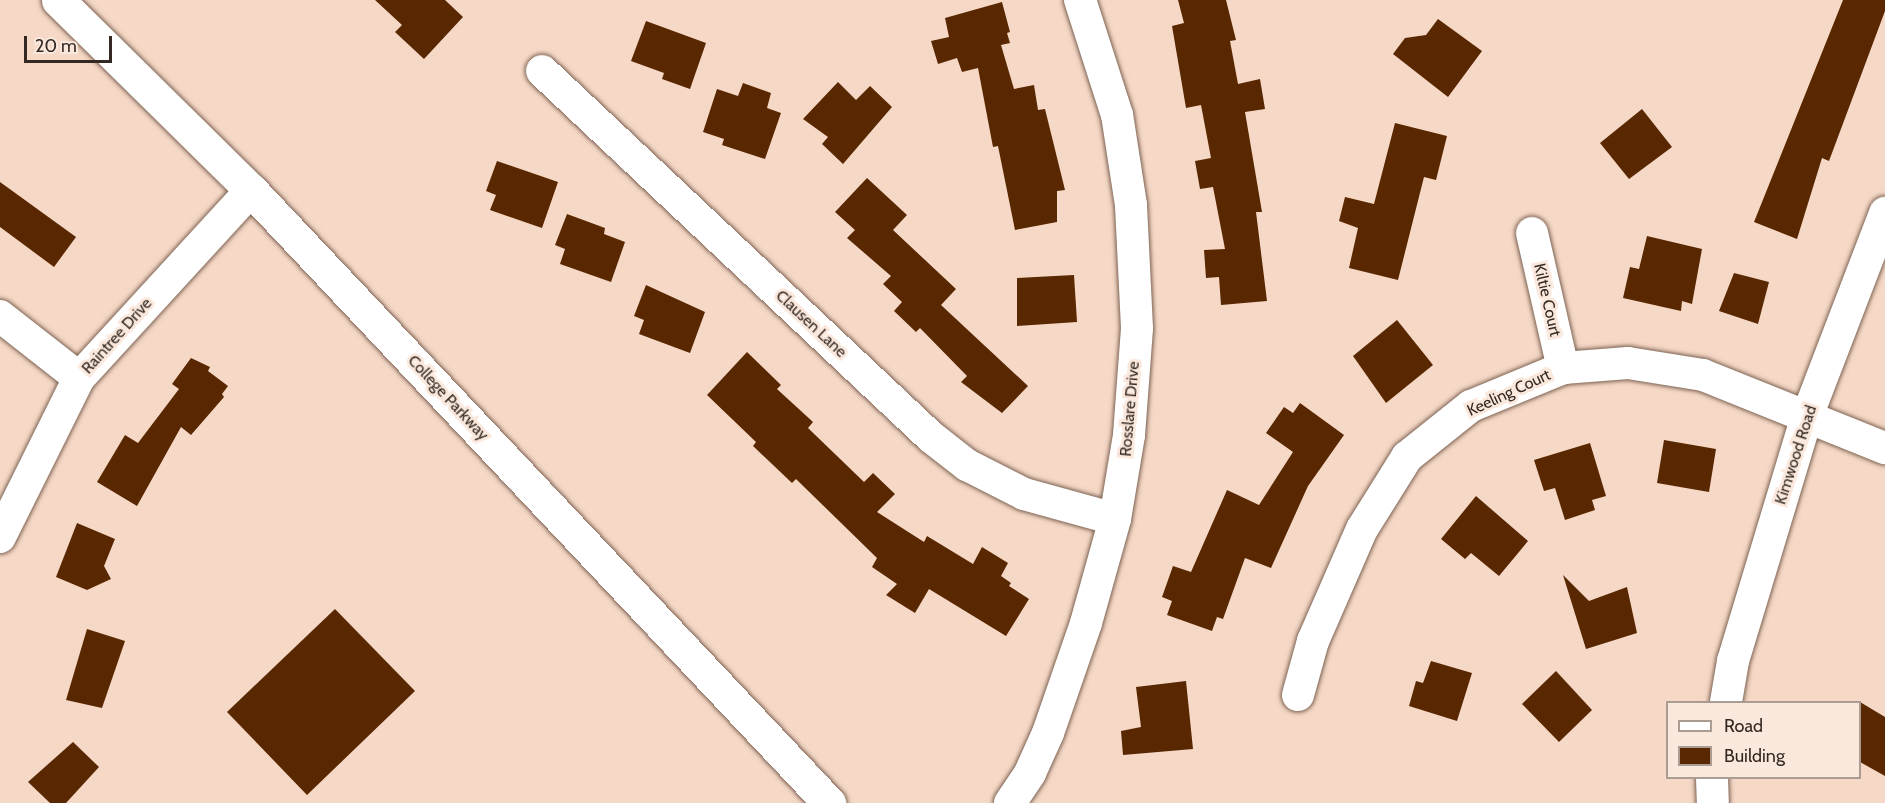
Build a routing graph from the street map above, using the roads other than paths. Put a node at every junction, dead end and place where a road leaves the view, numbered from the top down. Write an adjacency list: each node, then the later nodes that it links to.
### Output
1 (58, 0): 4 (main road, College Parkway)
2 (1080, 0): 12 (street, Rosslare Drive)
3 (542, 71): 12 (street, Clausen Lane)
4 (251, 190): 9 (street, Raintree Drive); 17 (main road, College Parkway)
5 (1885, 213): 10 (street, Kimwood Road)
6 (1532, 233): 8 (street, Kiltie Court)
7 (0, 316): 9 (street)
8 (1563, 368): 10 (street, Keeling Court); 14 (street, Keeling Court)
9 (79, 378): 13 (street, Raintree Drive)
10 (1806, 419): 11 (street, Keeling Court); 15 (street, Kimwood Road)
11 (1885, 448)
12 (1115, 519): 18 (street, Rosslare Drive)
13 (0, 537)
14 (1298, 695)
15 (1726, 701)
16 (1712, 779): 19 (street)
17 (830, 803)
18 (1010, 803)
19 (1713, 803)

